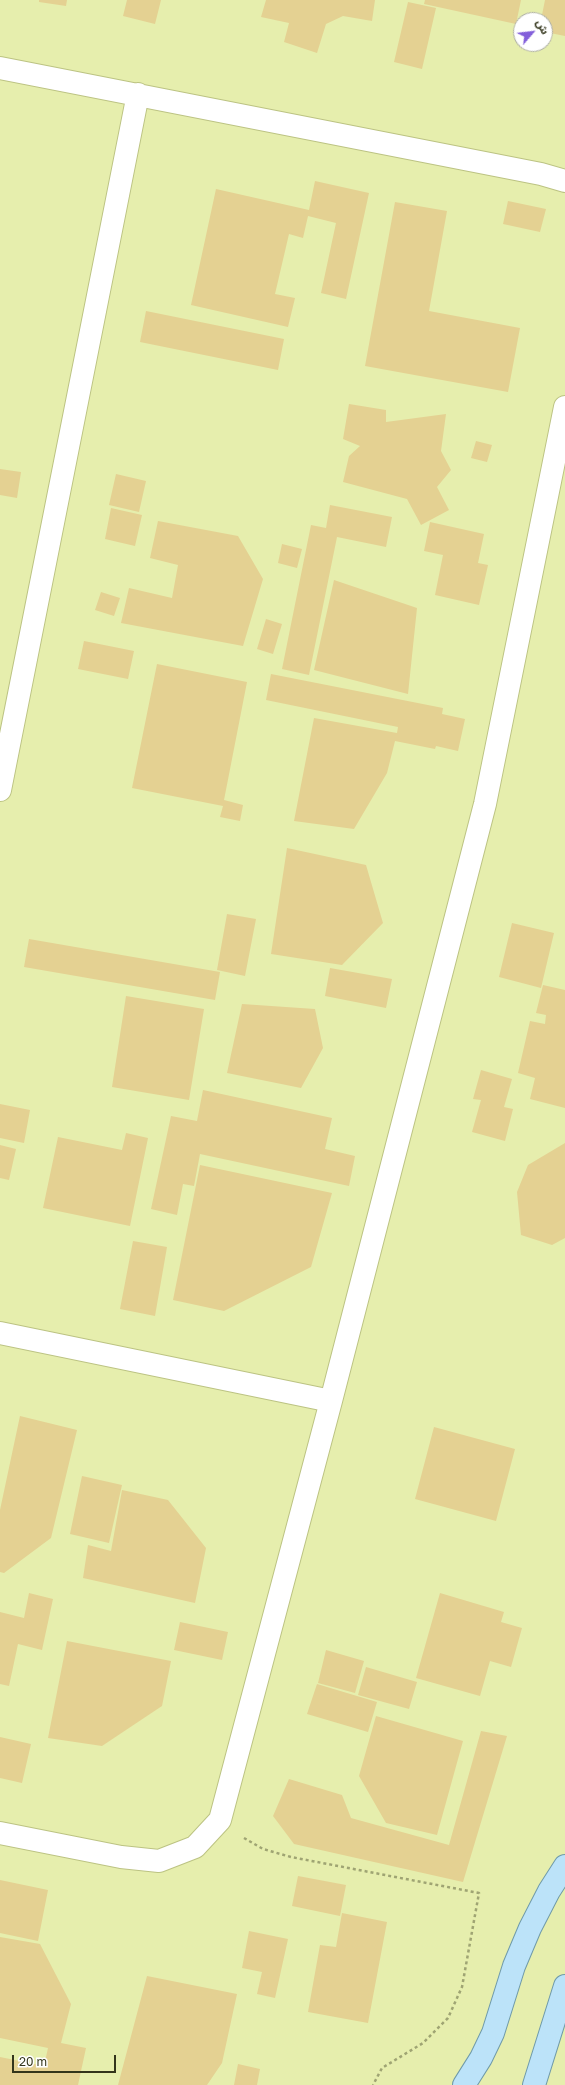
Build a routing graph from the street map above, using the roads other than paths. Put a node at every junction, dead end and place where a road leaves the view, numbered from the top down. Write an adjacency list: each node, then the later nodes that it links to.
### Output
1 (0, 68): 2 (street)
2 (138, 94): 3 (street); 5 (street)
3 (565, 181)
4 (565, 407): 7 (street)
5 (0, 790)
6 (0, 1333): 7 (street)
7 (332, 1401): 8 (street)
8 (0, 1833)
9 (565, 1866): 11 (main road)
10 (565, 1986): 12 (main road)
11 (464, 2085)
12 (534, 2085)

